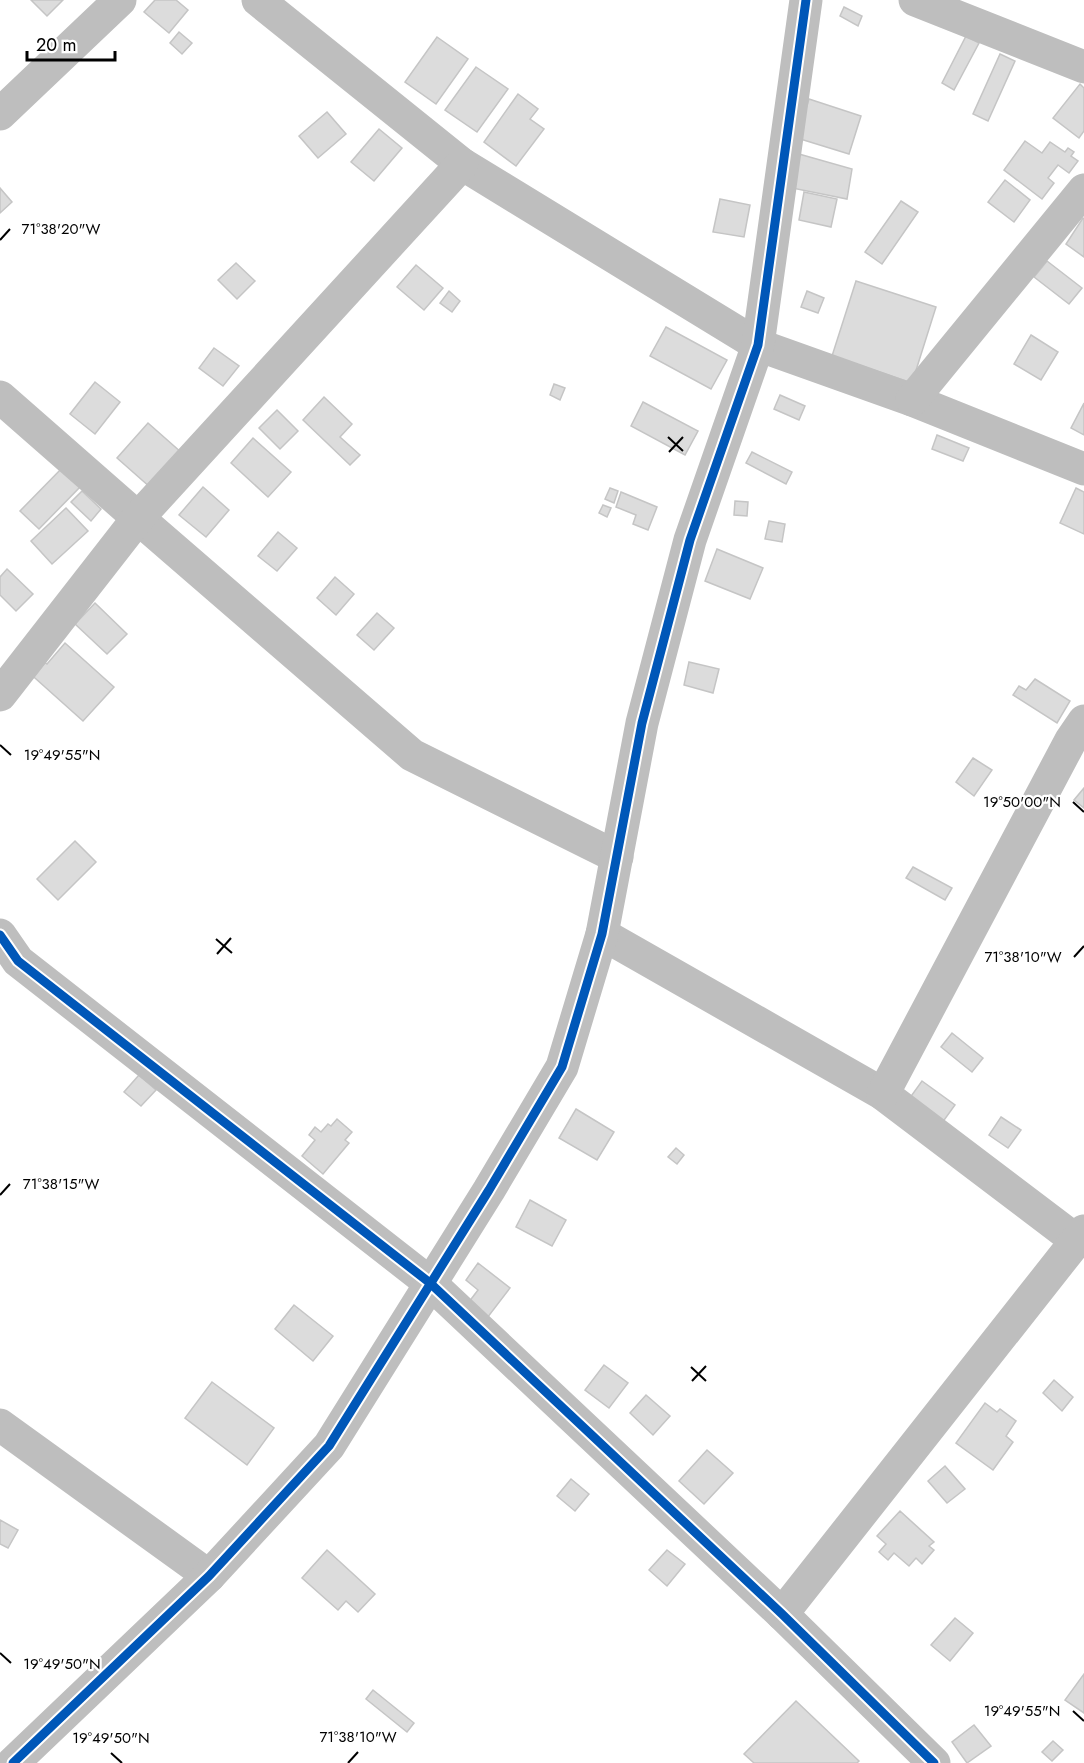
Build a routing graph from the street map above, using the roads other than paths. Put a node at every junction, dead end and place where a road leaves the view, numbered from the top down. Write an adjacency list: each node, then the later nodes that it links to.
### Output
1 (120, 0): 6 (street)
2 (258, 0): 7 (street)
3 (806, 0): 9 (street)
4 (915, 0): 5 (street)
5 (1084, 67)
6 (0, 114)
7 (462, 164): 9 (street); 13 (street)
8 (1084, 190): 11 (street)
9 (758, 345): 11 (street); 16 (street)
10 (0, 397): 13 (street)
11 (912, 400): 12 (street)
12 (1084, 469)
13 (138, 518): 14 (street); 16 (street)
14 (0, 695)
15 (1084, 721): 19 (street)
16 (617, 857): 17 (street)
17 (602, 934): 19 (street); 21 (street)
18 (0, 935): 21 (street)
19 (883, 1094): 20 (street)
20 (1081, 1236): 24 (street)
21 (430, 1283): 23 (street); 24 (street)
22 (0, 1425): 23 (street)
23 (210, 1576): 25 (street)
24 (782, 1614): 26 (street)
25 (13, 1763)
26 (934, 1763)

